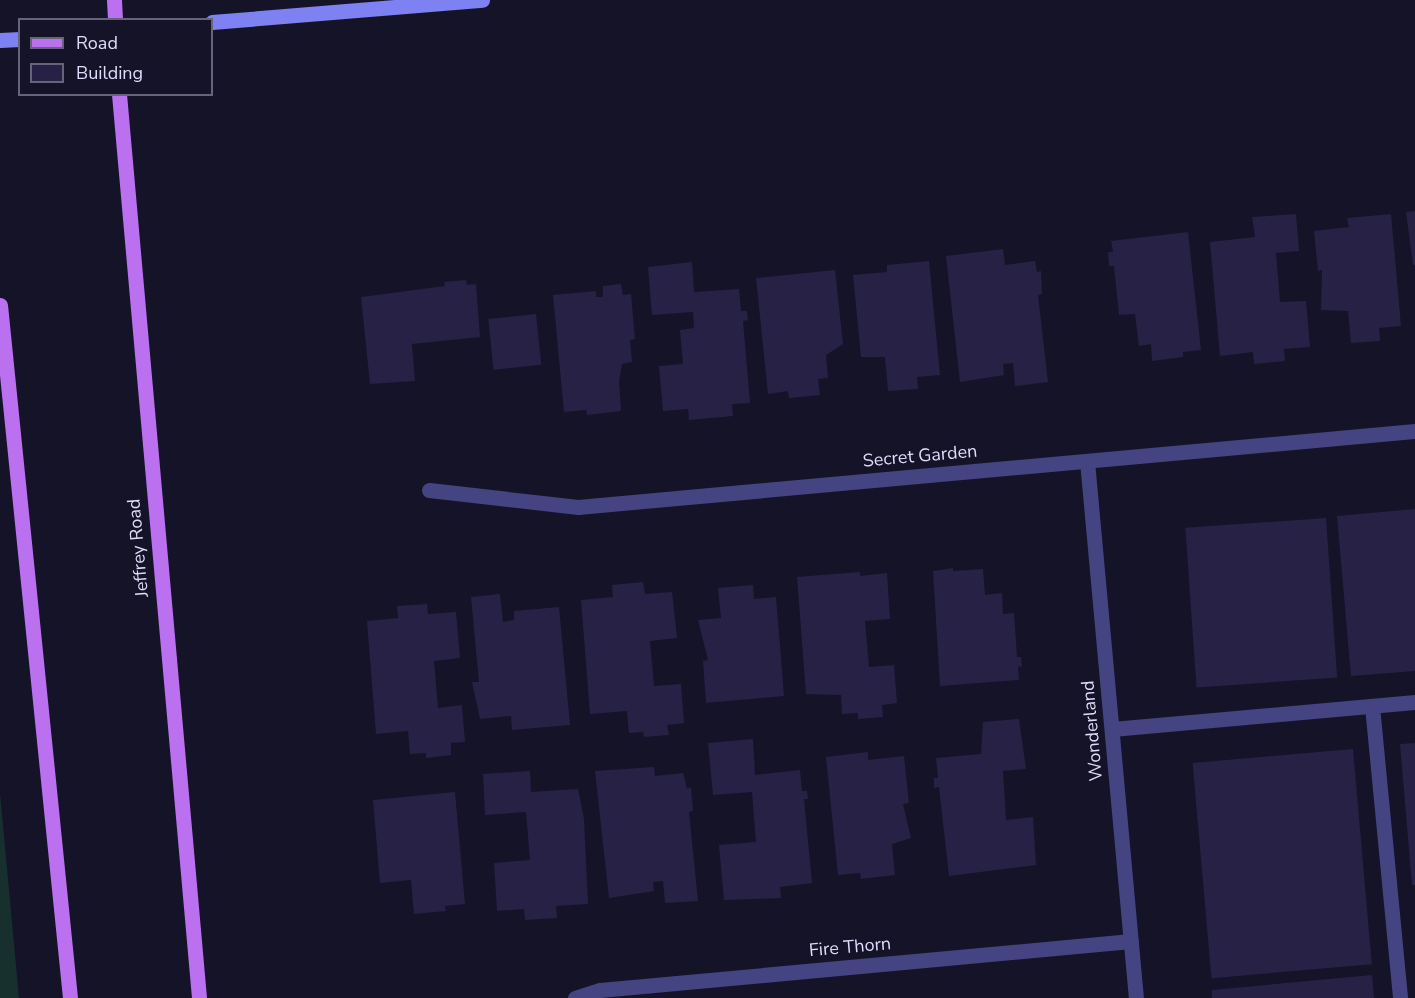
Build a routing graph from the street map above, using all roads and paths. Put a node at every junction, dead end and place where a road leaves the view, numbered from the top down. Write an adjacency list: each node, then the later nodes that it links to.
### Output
1 (114, 0): 3 (main road)
2 (482, 0): 4 (main road)
3 (115, 18)
4 (213, 22)
5 (18, 39): 6 (main road)
6 (0, 40)
7 (119, 96): 17 (main road, Jeffrey Road)
8 (0, 305): 16 (main road)
9 (1415, 431): 10 (street, Secret Garden)
10 (1087, 460): 11 (street, Secret Garden); 14 (street, Wonderland)
11 (429, 490)
12 (1415, 702): 13 (street)
13 (1372, 706): 14 (street); 20 (street)
14 (1112, 729): 15 (street, Wonderland)
15 (1131, 941): 18 (street, Fire Thorn); 19 (street, Wonderland)
16 (70, 998)
17 (198, 998)
18 (575, 998)
19 (1136, 998)
20 (1400, 998)

